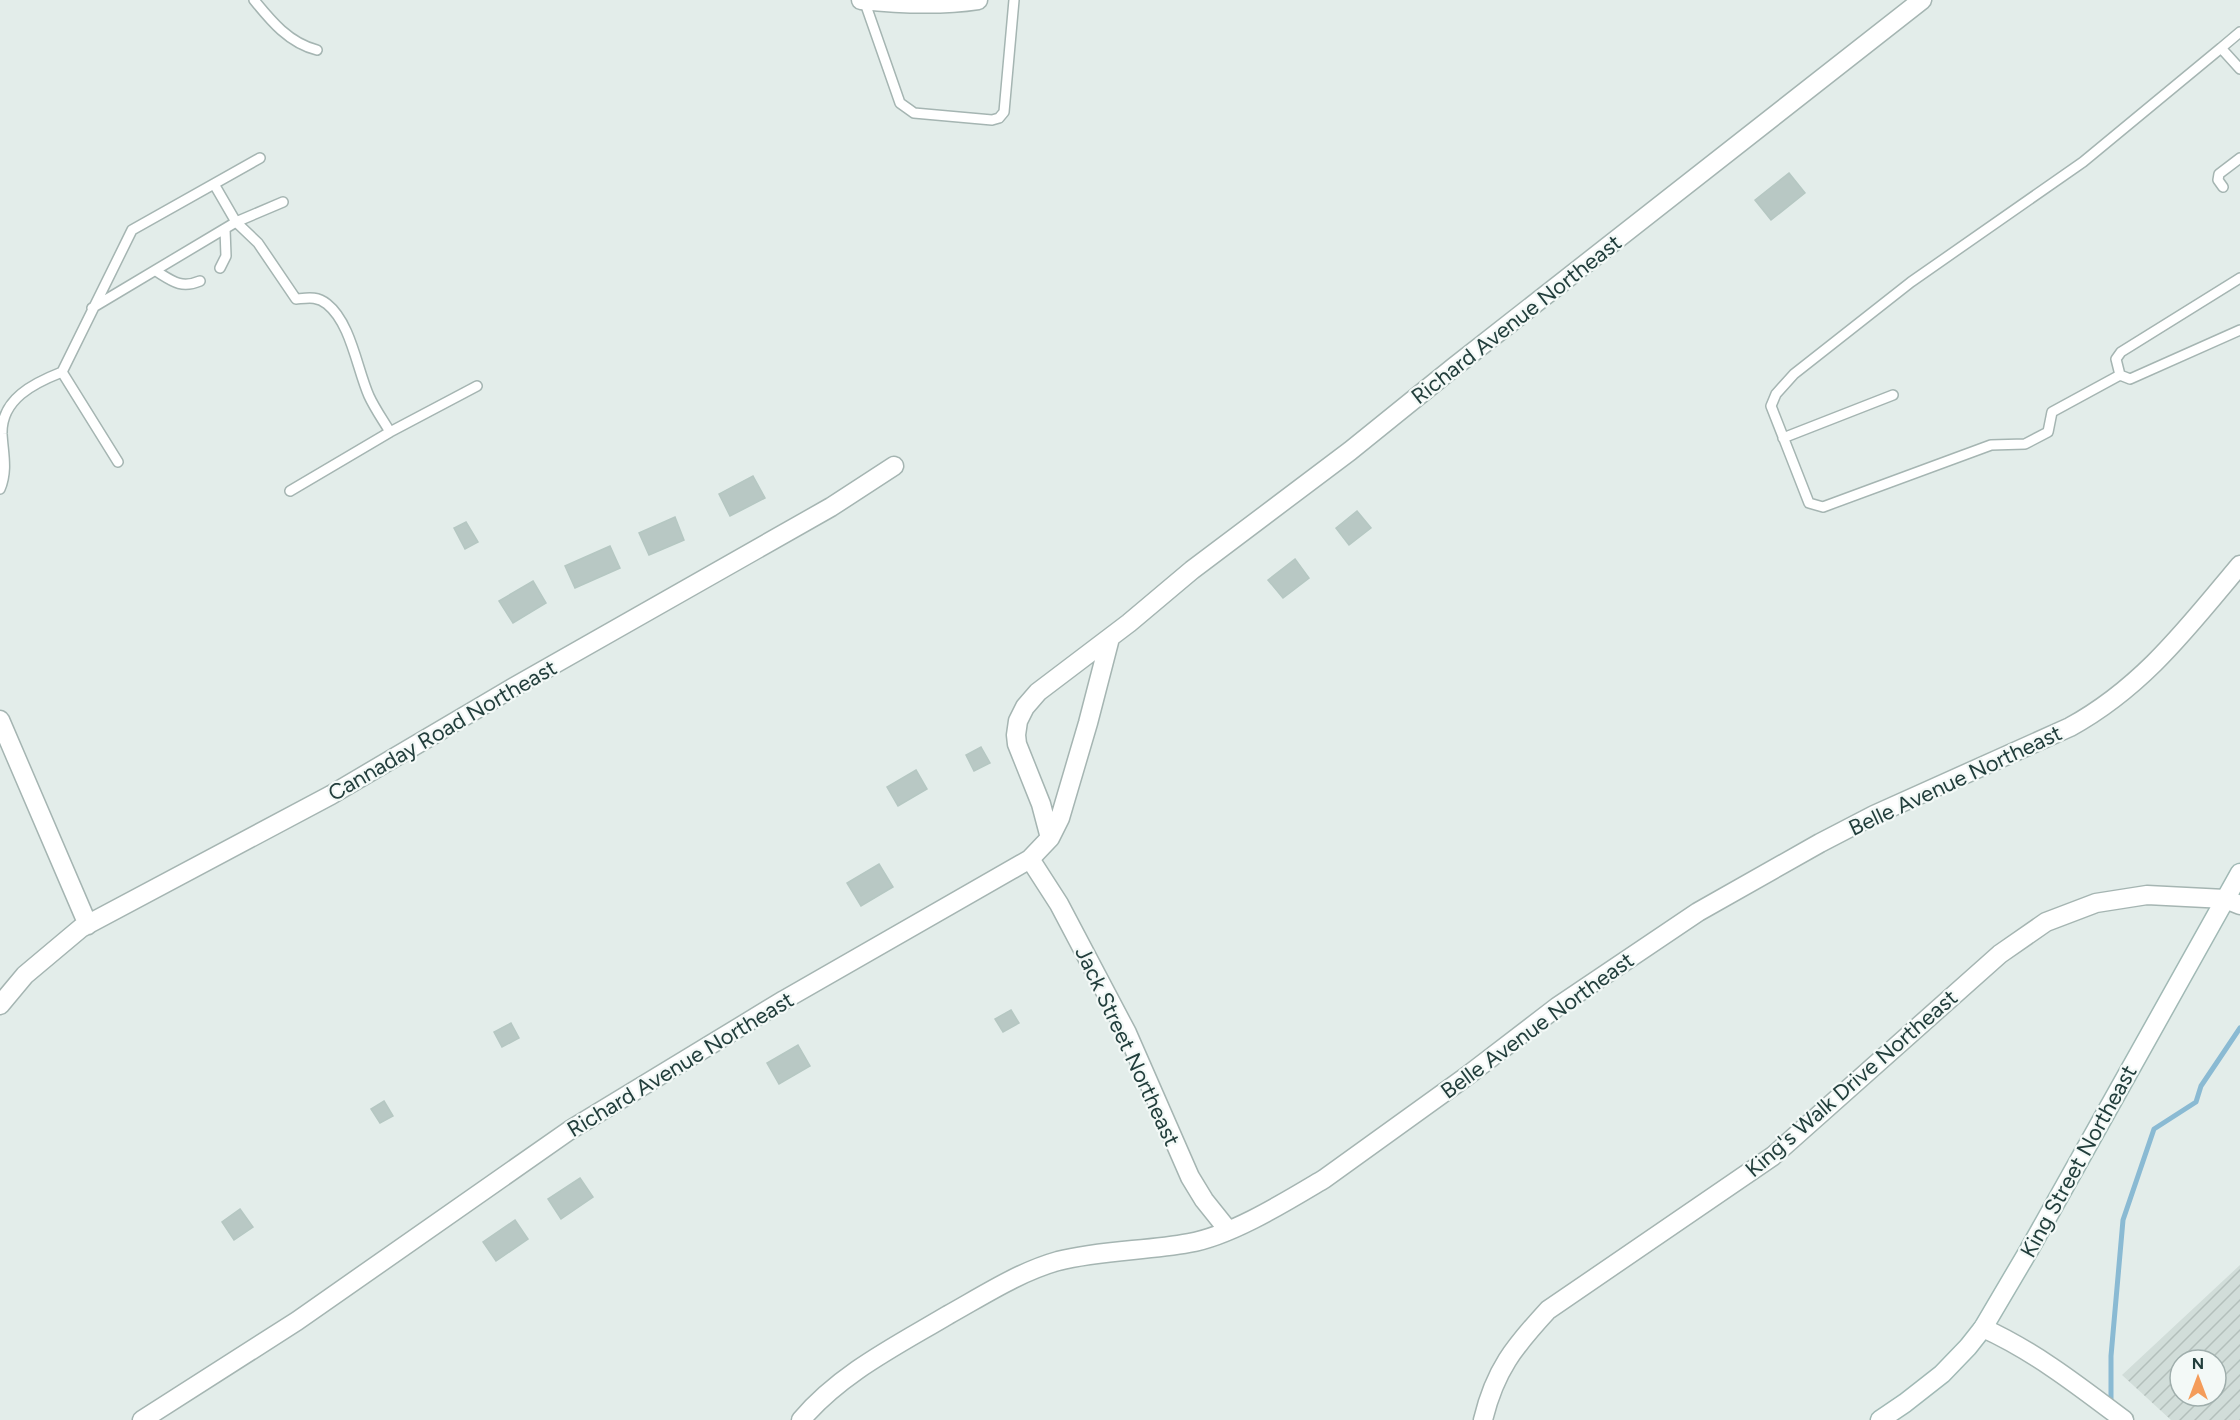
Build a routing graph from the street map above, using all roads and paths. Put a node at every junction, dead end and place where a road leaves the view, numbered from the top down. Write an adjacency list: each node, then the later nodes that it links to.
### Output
1 (254, 0): 8 (lane)
2 (863, 0): 3 (street); 4 (lane)
3 (978, 0)
4 (1014, 0)
5 (1922, 0): 34 (street, Richard Avenue Northeast)
6 (2240, 32): 7 (lane)
7 (2221, 48): 9 (lane); 28 (lane)
8 (317, 50)
9 (2240, 69)
10 (260, 158): 12 (lane)
11 (2240, 158): 13 (lane)
12 (214, 184): 15 (lane); 21 (lane)
13 (2223, 187)
14 (283, 202): 15 (lane)
15 (236, 222): 16 (lane); 27 (lane)
16 (225, 229): 17 (lane); 18 (lane)
17 (220, 268)
18 (156, 271): 20 (lane); 21 (lane)
19 (2240, 278): 24 (lane)
20 (200, 281)
21 (92, 308): 23 (lane)
22 (2240, 330): 24 (lane)
23 (62, 372): 29 (lane); 31 (lane)
24 (2120, 375): 28 (lane)
25 (477, 386): 27 (lane)
26 (1893, 395): 28 (lane)
27 (390, 432): 32 (lane)
28 (1783, 438)
29 (118, 462)
30 (894, 466): 40 (street, Cannaday Road Northeast)
31 (0, 489)
32 (290, 490)
33 (2240, 565): 42 (street, Belle Avenue Northeast)
34 (1110, 638): 36 (street, Richard Avenue Northeast); 36 (street, Richard Avenue Northeast)
35 (2, 731): 40 (street)
36 (1050, 838): 37 (street, Richard Avenue Northeast)
37 (1030, 859): 42 (street, Jack Street Northeast); 44 (street, Richard Avenue Northeast)
38 (2240, 873): 39 (street, King Street Northeast)
39 (2233, 902): 43 (street, King Street Northeast); 46 (street, King's Walk Drive Northeast)
40 (88, 925): 41 (street, Cannaday Road Northeast)
41 (0, 1005)
42 (1228, 1230): 45 (street, Belle Avenue Northeast)
43 (1983, 1328): 47 (street, King Street Northeast); 48 (street)
44 (142, 1420)
45 (801, 1420)
46 (1483, 1420)
47 (1880, 1420)
48 (2124, 1420)

